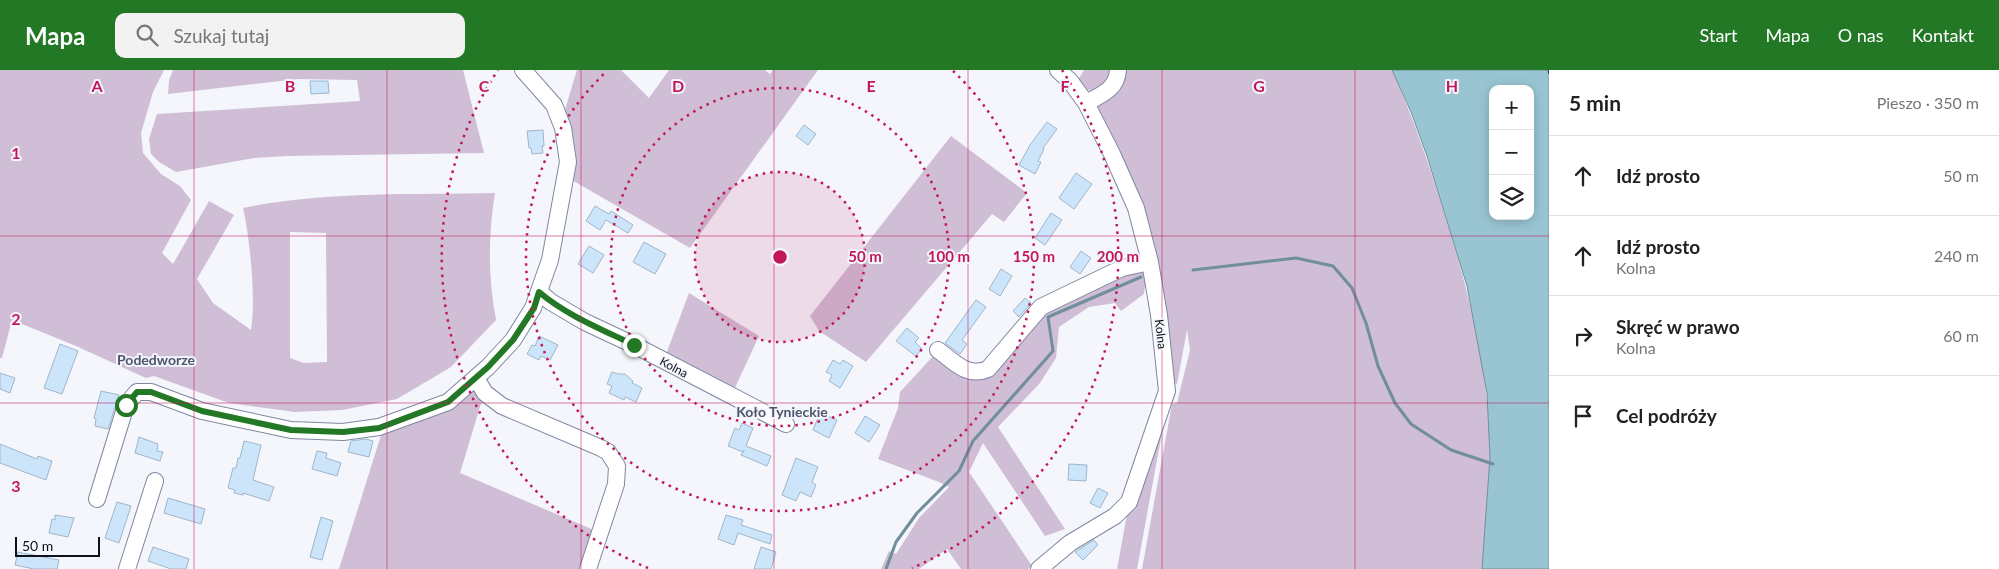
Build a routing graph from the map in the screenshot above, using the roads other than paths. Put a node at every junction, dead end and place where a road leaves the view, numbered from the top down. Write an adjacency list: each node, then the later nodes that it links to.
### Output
1 (523, 70): 6 (street)
2 (1118, 70): 4 (street)
3 (1068, 74): 4 (street, Kolna)
4 (1086, 102): 5 (street, Kolna)
5 (1150, 262): 7 (street); 14 (street, Kolna)
6 (539, 292): 8 (street); 9 (street, Kolna)
7 (938, 350)
8 (476, 378): 11 (street); 13 (street)
9 (786, 424)
10 (156, 480): 12 (street)
11 (97, 500)
12 (127, 569)
13 (588, 569)
14 (1039, 569)

